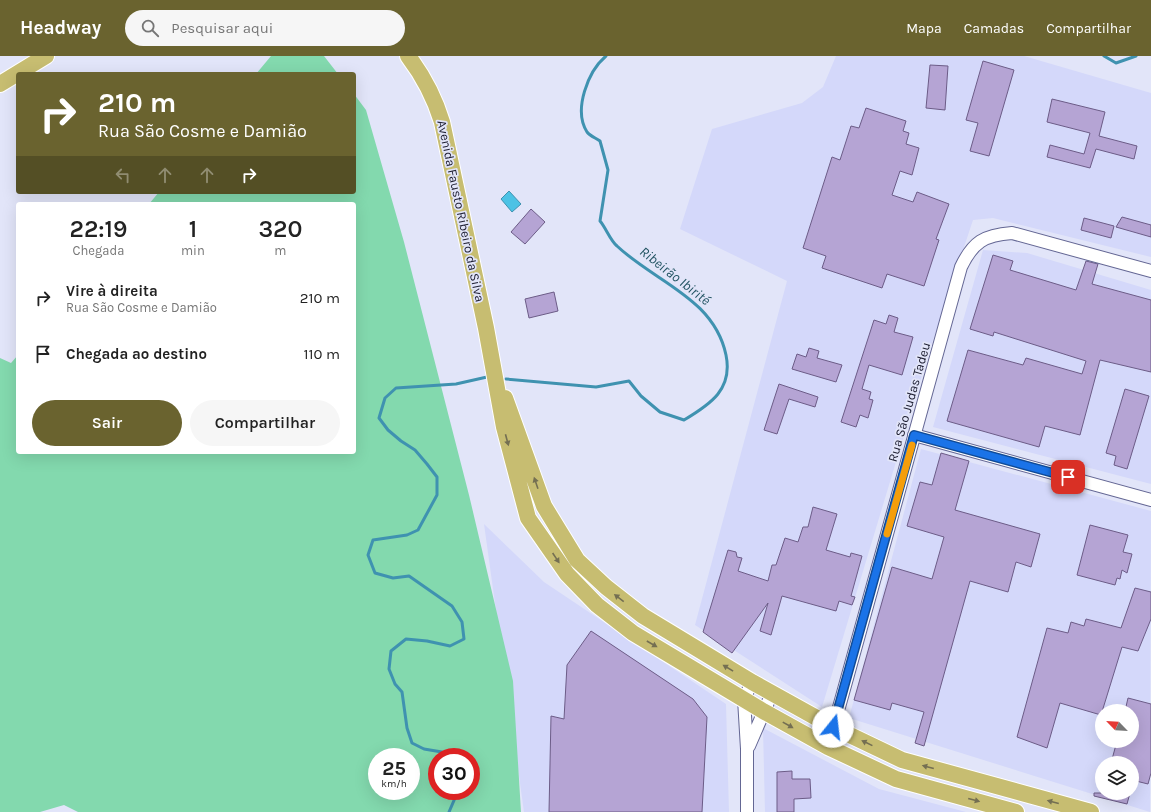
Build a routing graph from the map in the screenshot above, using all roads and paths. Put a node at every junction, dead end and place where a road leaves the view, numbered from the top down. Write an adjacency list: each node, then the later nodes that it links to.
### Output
1 (45, 56): 3 (main road)
2 (408, 56): 7 (main road, Avenida Fausto Ribeiro da Silva)
3 (19, 72)
4 (16, 74): 5 (main road)
5 (0, 84)
6 (1151, 271): 8 (street, Rua São Judas Tadeu)
7 (495, 374): 10 (main road, one-way to 7); 11 (main road, one-way to 11)
8 (914, 435): 9 (street); 16 (street, Rua São Judas Tadeu)
9 (1151, 500)
10 (544, 506): 11 (main road); 12 (main road, one-way to 10)
11 (528, 518): 14 (main road, one-way to 14)
12 (752, 682): 13 (main road); 14 (street)
13 (772, 693): 15 (street); 16 (main road)
14 (744, 699): 15 (main road); 18 (street)
15 (763, 711): 17 (main road, one-way to 17); 18 (street)
16 (833, 727): 17 (street, Rua São Judas Tadeu); 19 (main road, one-way to 16)
17 (828, 747): 20 (main road)
18 (747, 749): 21 (street)
19 (902, 760): 20 (main road); 23 (main road, one-way to 19)
20 (896, 779): 22 (main road, one-way to 22)
21 (747, 812)
22 (1016, 812)
23 (1091, 812)

